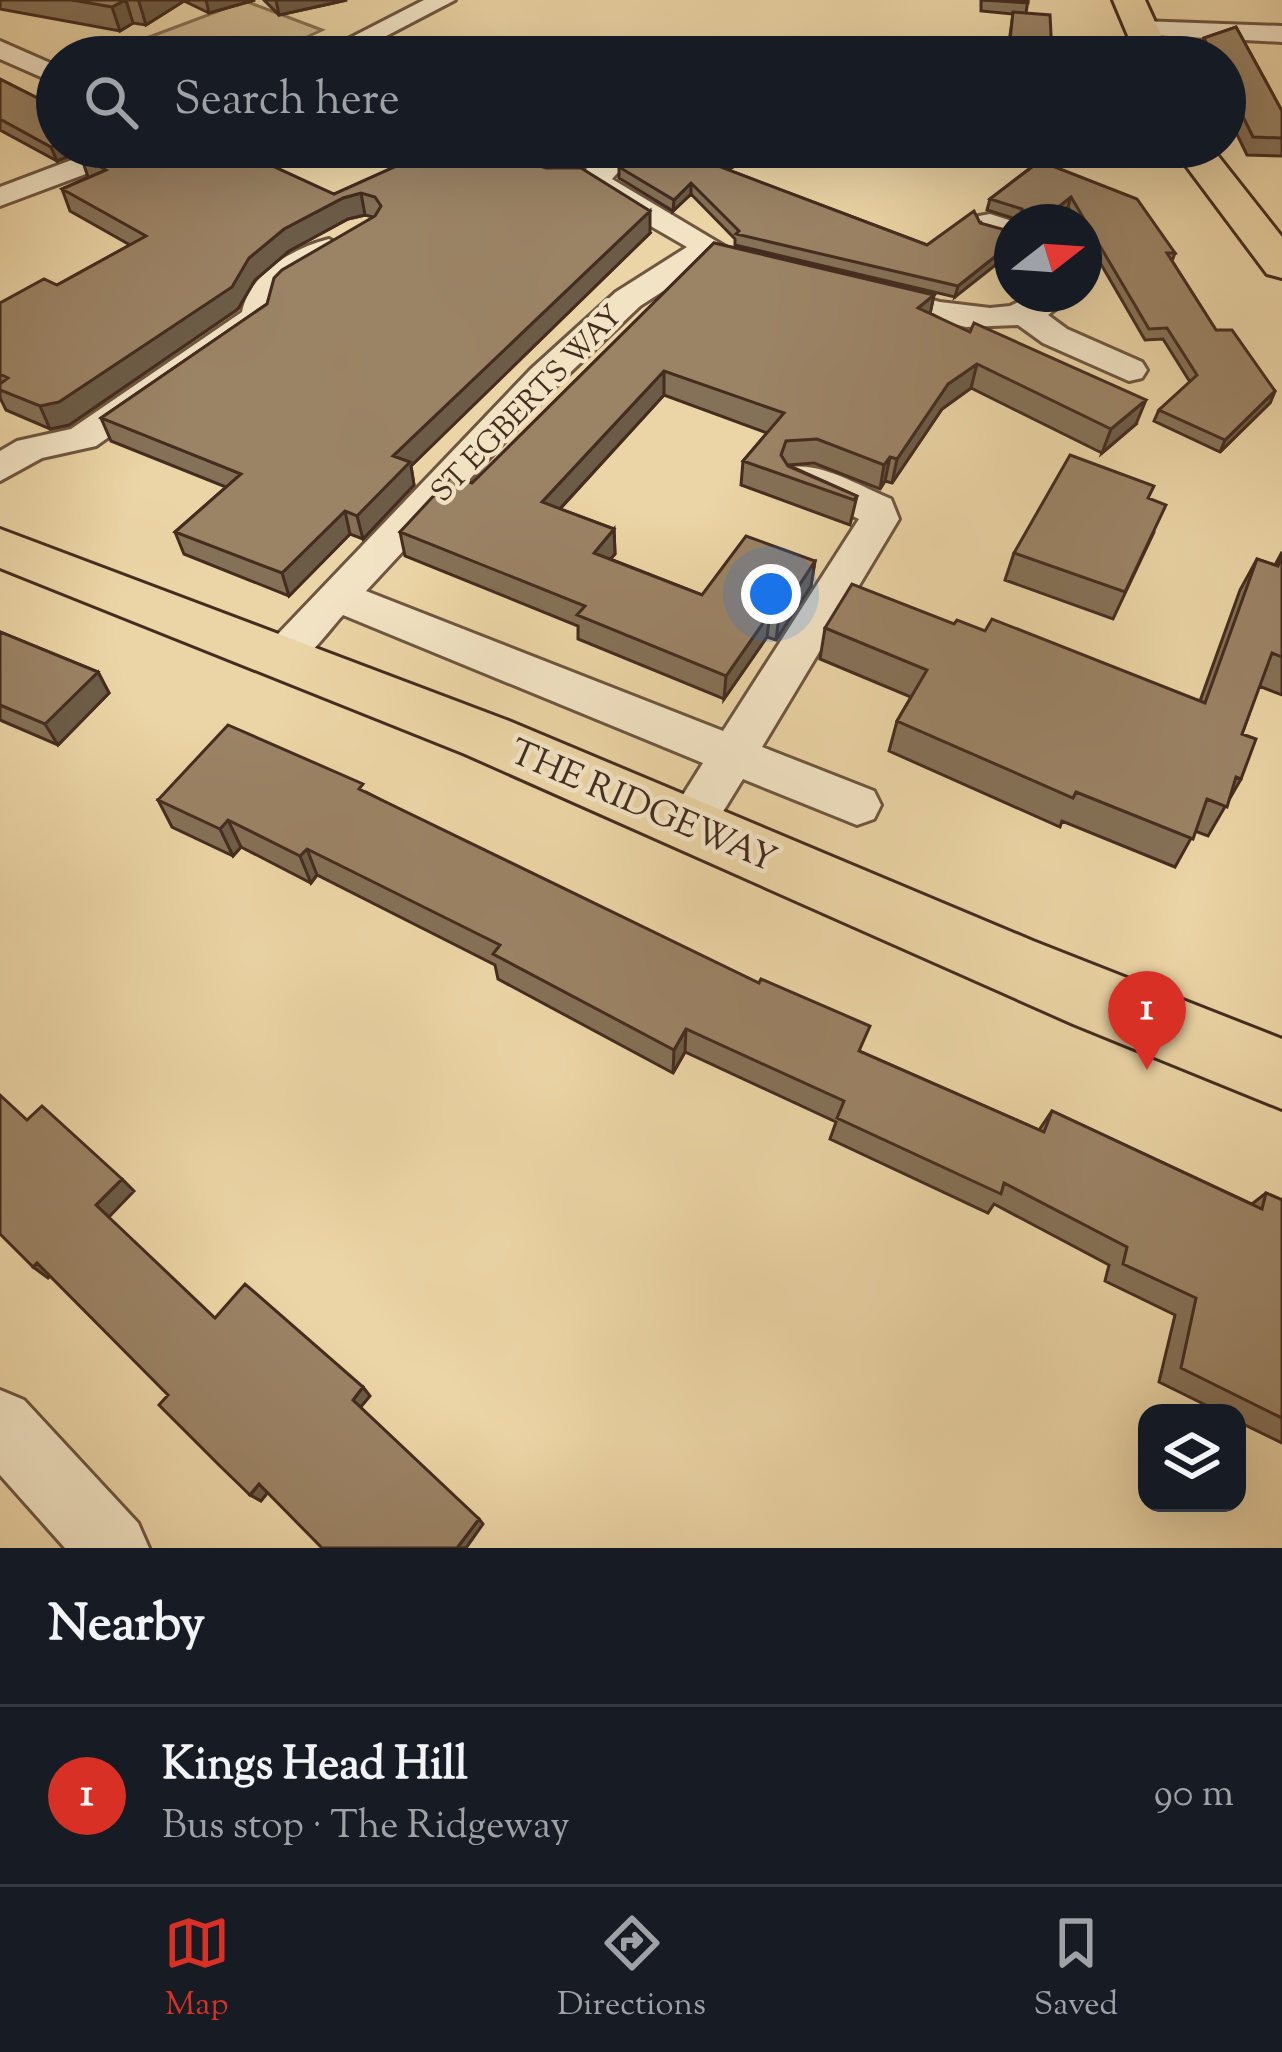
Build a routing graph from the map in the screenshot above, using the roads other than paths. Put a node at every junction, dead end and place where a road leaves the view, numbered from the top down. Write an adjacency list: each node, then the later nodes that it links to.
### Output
1 (443, 0): 4 (street)
2 (1141, 29): 3 (street)
3 (1282, 34)
4 (369, 36)
5 (0, 49): 6 (street)
6 (36, 66)
7 (77, 168): 10 (street)
8 (597, 168): 12 (street)
9 (1207, 168): 13 (main road)
10 (0, 197)
11 (364, 228): 19 (street)
12 (706, 249): 14 (street); 22 (street, ST EGBERTS WAY)
13 (1282, 265)
14 (761, 267)
15 (828, 283): 17 (street)
16 (1033, 312): 17 (street)
17 (1028, 316): 18 (street)
18 (1130, 370)
19 (0, 469)
20 (801, 477): 24 (street)
21 (0, 547): 23 (main road, THE RIDGEWAY)
22 (340, 597): 23 (street, ST EGBERTS WAY); 24 (street)
23 (279, 656): 26 (main road, THE RIDGEWAY)
24 (732, 758): 25 (street); 26 (street)
25 (857, 805)
26 (692, 823): 27 (main road, THE RIDGEWAY)
27 (1282, 1074)
28 (0, 1424): 29 (street)
29 (113, 1548)

